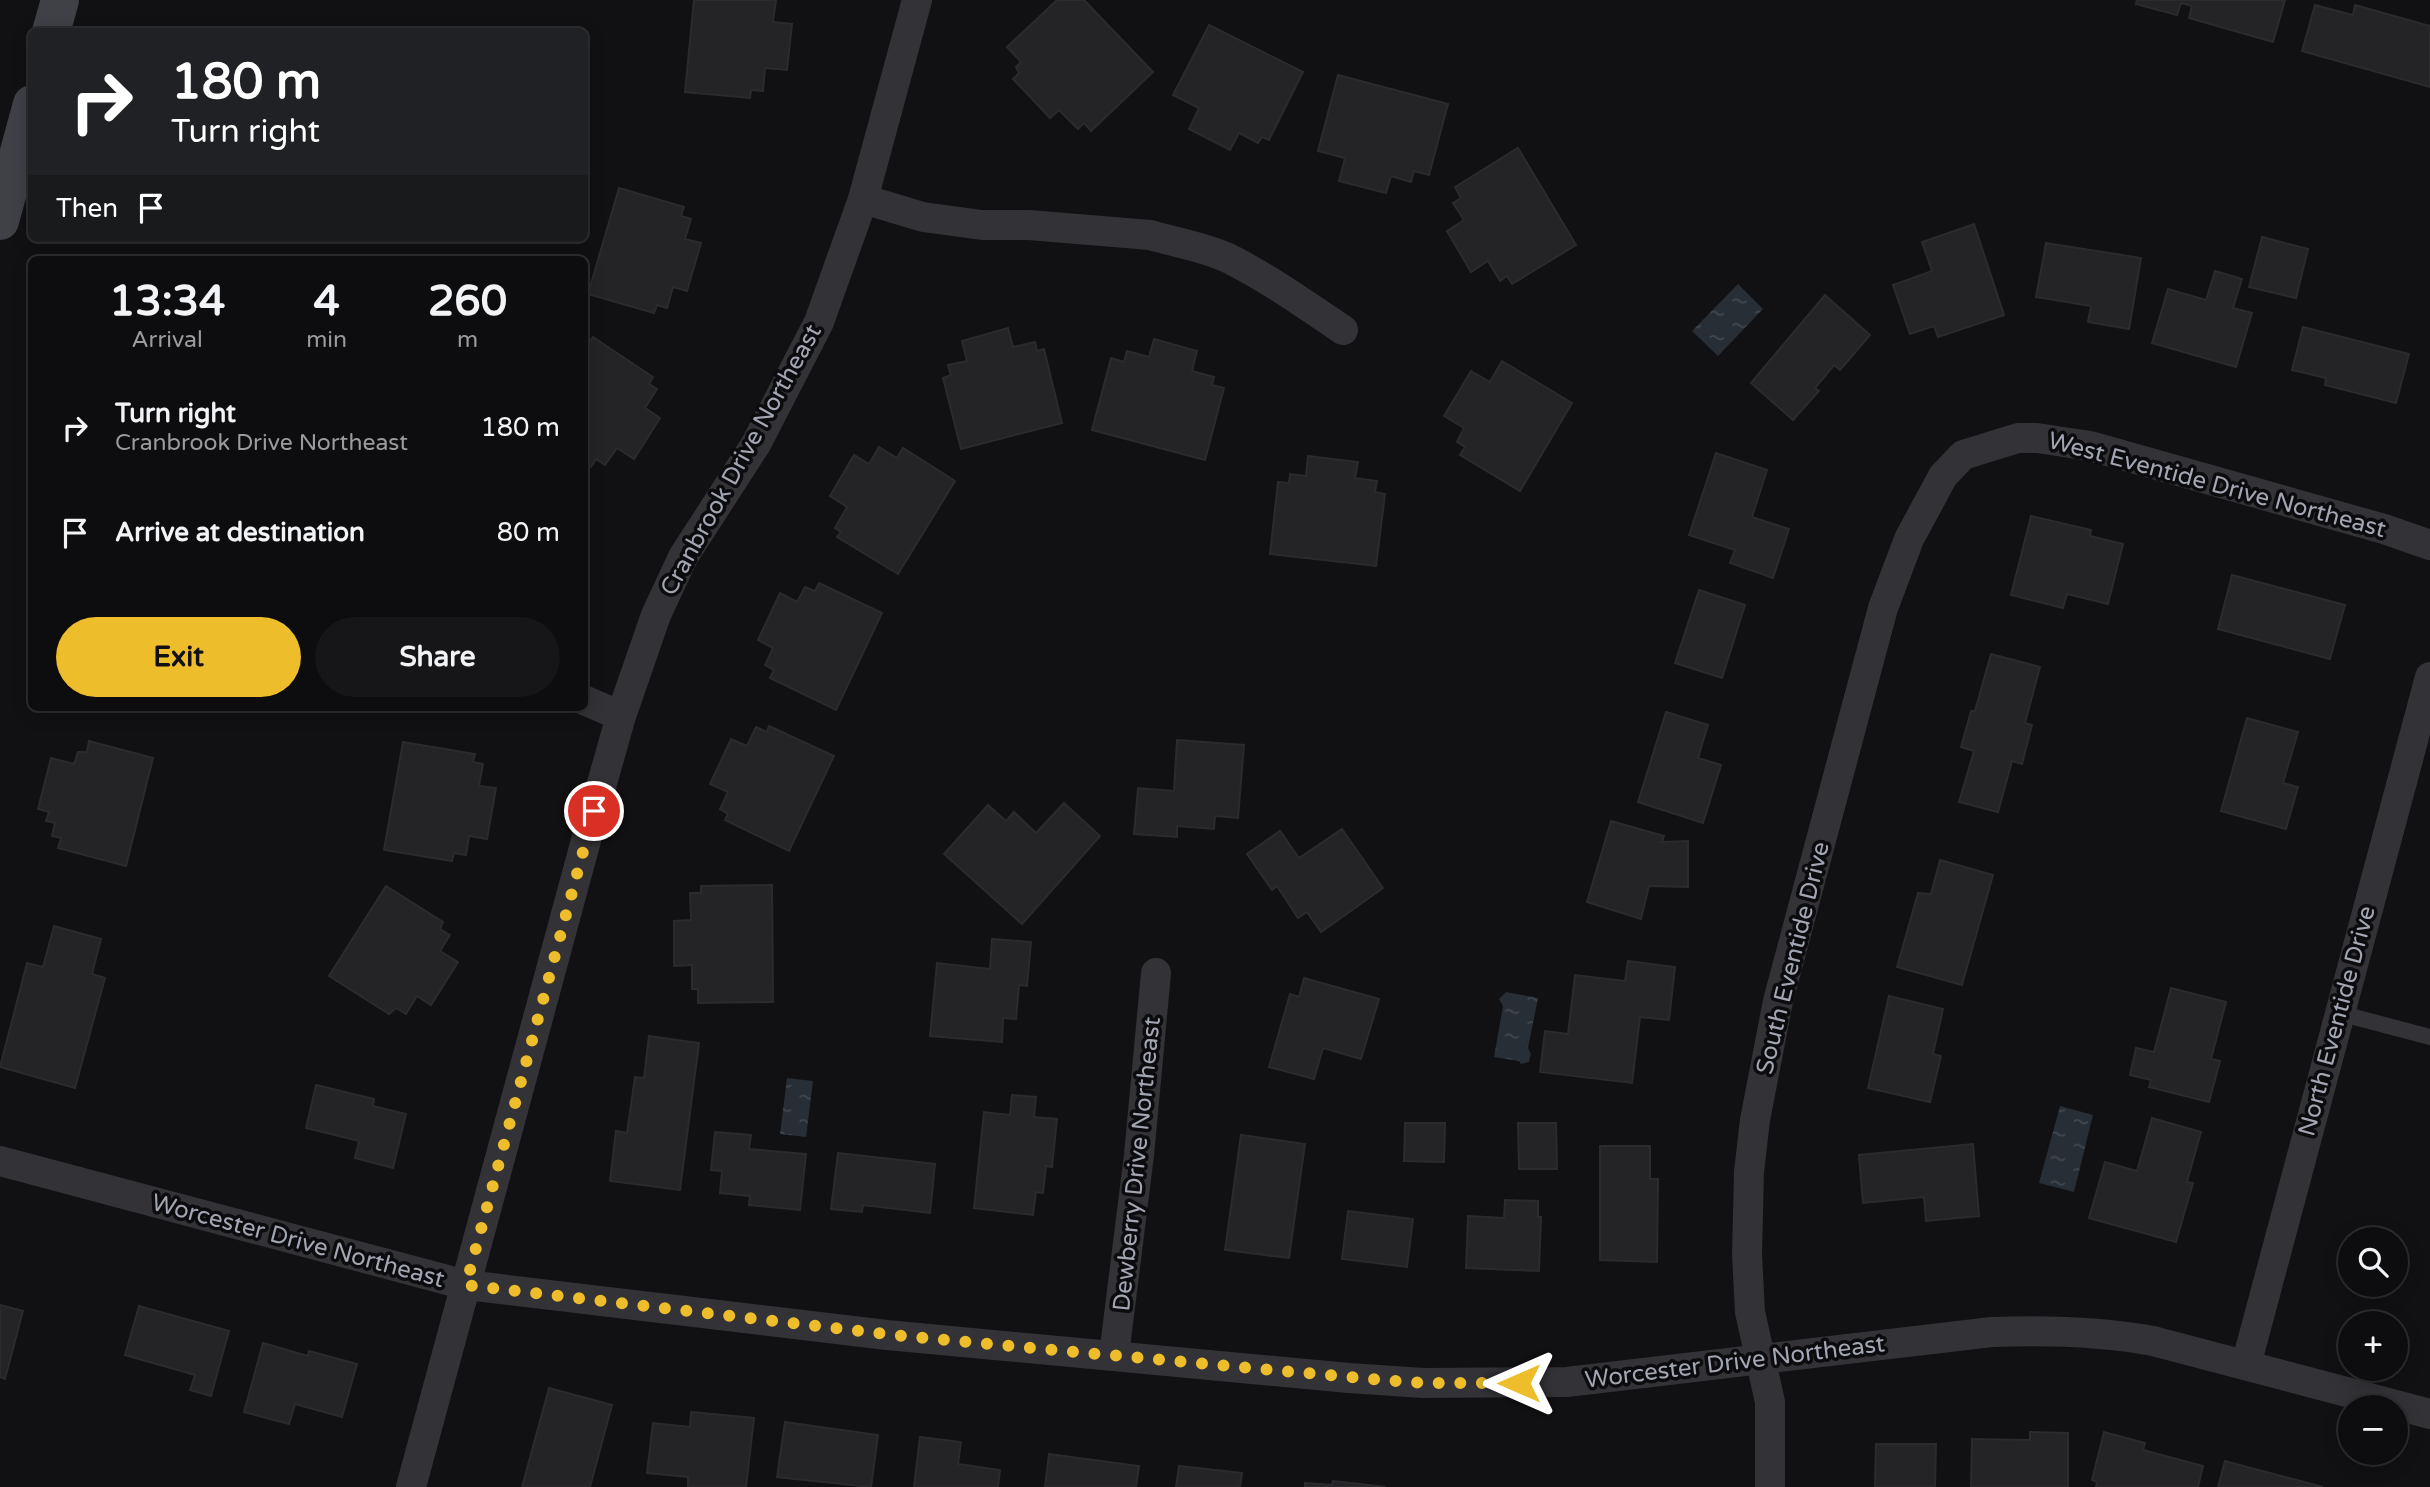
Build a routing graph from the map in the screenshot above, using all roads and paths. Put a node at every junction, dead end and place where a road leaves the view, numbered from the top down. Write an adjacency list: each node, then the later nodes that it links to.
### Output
1 (60, 0): 3 (main road)
2 (917, 0): 5 (street, Cranbrook Drive Northeast)
3 (52, 28)
4 (28, 119): 6 (main road)
5 (863, 199): 7 (street); 12 (street, Cranbrook Drive Northeast)
6 (0, 221)
7 (1343, 330)
8 (1963, 455): 9 (street, West Eventide Drive Northeast); 19 (street, South Eventide Drive)
9 (2430, 545)
10 (2430, 677): 14 (street, North Eventide Drive)
11 (588, 702): 12 (street)
12 (621, 716): 17 (street, Cranbrook Drive Northeast)
13 (1156, 974): 18 (street, Dewberry Drive Northeast)
14 (2339, 1013): 15 (lane); 20 (street, North Eventide Drive)
15 (2430, 1037)
16 (0, 1161): 17 (street, Worcester Drive Northeast)
17 (466, 1285): 18 (street, Worcester Drive Northeast); 22 (street, Cranbrook Drive Northeast)
18 (1114, 1355): 19 (street, Worcester Drive Northeast)
19 (1760, 1360): 20 (street, Worcester Drive Northeast); 23 (street, South Eventide Drive)
20 (2246, 1364): 21 (street, Worcester Drive Northeast)
21 (2430, 1414)
22 (411, 1487)
23 (1770, 1487)

